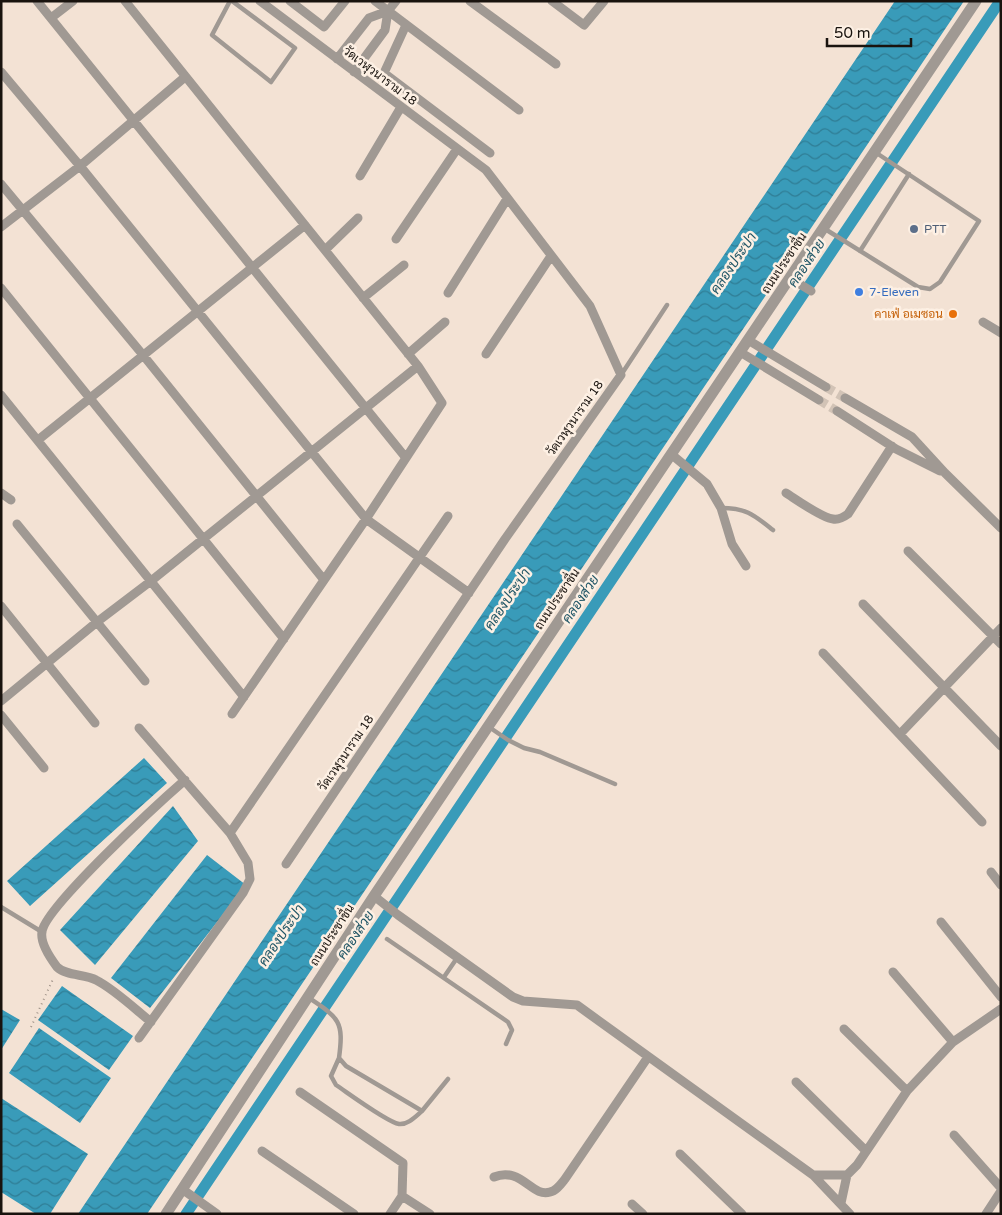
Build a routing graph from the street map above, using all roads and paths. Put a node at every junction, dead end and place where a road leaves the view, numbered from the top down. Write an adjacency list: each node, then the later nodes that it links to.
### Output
1 (37, 1): 15 (street)
2 (72, 1): 15 (street)
3 (125, 1): 21 (street)
4 (231, 1): 4 (lane)
5 (260, 1): 17 (street, วัดเวฬุวนาราม 18)
6 (290, 1): 7 (street)
7 (346, 1)
8 (375, 1): 14 (street)
9 (396, 1): 14 (street)
10 (470, 1): 18 (street)
11 (552, 1): 12 (street)
12 (604, 1)
13 (976, 1): 26 (street, ถนนประชาชื่น)
14 (388, 11): 16 (street); 17 (street); 20 (street)
15 (51, 18): 24 (street)
16 (406, 25): 23 (street); 27 (street)
17 (336, 59): 20 (street, วัดเวฬุวนาราม 18)
18 (556, 64)
19 (1, 72): 28 (street)
20 (354, 72): 22 (street, วัดเวฬุวนาราม 18)
21 (185, 77): 24 (street); 35 (street)
22 (401, 107): 25 (street, วัดเวฬุวนาราม 18); 30 (street)
23 (519, 110)
24 (133, 121): 28 (street); 43 (street)
25 (456, 149): 32 (street, วัดเวฬุวนาราม 18); 38 (street)
26 (875, 152): 29 (lane); 37 (street, ถนนประชาชื่น)
27 (490, 153)
28 (80, 166): 33 (street); 50 (street)
29 (907, 173): 40 (lane); 40 (lane)
30 (360, 176)
31 (1, 184): 33 (street)
32 (507, 199): 41 (street, วัดเวฬุวนาราม 18); 47 (street)
33 (23, 211): 36 (street); 58 (street)
34 (358, 218): 39 (street)
35 (305, 225): 39 (street); 43 (street)
36 (1, 227)
37 (824, 228): 40 (lane); 44 (street, ถนนประชาชื่น)
38 (396, 239)
39 (325, 250): 48 (street)
40 (858, 250)
41 (551, 256): 57 (street); 60 (street, วัดเวฬุวนาราม 18)
42 (404, 265): 48 (street)
43 (252, 268): 50 (street); 66 (street)
44 (793, 280): 46 (street); 54 (street, ถนนประชาชื่น)
45 (1, 288): 63 (street)
46 (811, 291)
47 (448, 292)
48 (363, 298): 56 (street)
49 (667, 305): 60 (lane)
50 (197, 312): 58 (street); 70 (street)
51 (445, 322): 56 (street)
52 (983, 322): 53 (street)
53 (1001, 333)
54 (748, 340): 55 (street, ถนนประชาชื่น); 61 (street)
55 (740, 352): 65 (street); 71 (street, ถนนประชาชื่น)
56 (408, 354): 59 (street)
57 (486, 354)
58 (143, 355): 63 (street); 76 (street)
59 (418, 366): 66 (street); 72 (street)
60 (621, 375): 90 (street, วัดเวฬุวนาราม 18)
61 (826, 387)
62 (1, 395): 68 (street)
63 (90, 398): 68 (street); 84 (street)
64 (845, 398): 73 (street)
65 (819, 400)
66 (365, 408): 70 (street); 72 (street)
67 (836, 411): 69 (street)
68 (38, 440): 89 (street)
69 (892, 446): 73 (street); 75 (street)
70 (310, 452): 76 (street); 80 (street)
71 (671, 454): 78 (street); 107 (street, ถนนประชาชื่น)
72 (406, 458): 80 (street)
73 (945, 473): 82 (street)
74 (1, 493): 77 (street)
75 (786, 494)
76 (256, 496): 84 (street); 88 (street)
77 (11, 500)
78 (721, 508): 83 (lane); 87 (street)
79 (448, 516): 86 (street)
80 (366, 519): 86 (street); 88 (street)
81 (17, 524): 93 (street)
82 (1001, 528)
83 (773, 530)
84 (203, 539): 89 (street); 96 (street)
85 (908, 551): 95 (street)
86 (419, 558): 90 (street); 115 (street)
87 (746, 566)
88 (324, 580): 96 (street)
89 (151, 581): 93 (street); 102 (street)
90 (469, 592): 116 (street, วัดเวฬุวนาราม 18)
91 (863, 604): 101 (street)
92 (1, 606): 99 (street)
93 (97, 622): 99 (street); 100 (street)
94 (1001, 628): 95 (street)
95 (993, 636): 97 (street); 101 (street)
96 (284, 639): 102 (street)
97 (1001, 644)
98 (823, 653): 109 (street)
99 (48, 664): 103 (street); 106 (street)
100 (145, 681)
101 (944, 687): 109 (street); 110 (street)
102 (244, 697): 104 (street)
103 (1, 701)
104 (232, 714)
105 (1, 715): 111 (street)
106 (95, 723)
107 (488, 726): 113 (lane); 119 (street, ถนนประชาชื่น)
108 (139, 728): 112 (street)
109 (900, 734): 114 (street)
110 (1001, 746)
111 (44, 768)
112 (186, 780): 115 (street); 122 (street)
113 (615, 784)
114 (982, 822)
115 (230, 833): 131 (street)
116 (286, 864)
117 (991, 872): 118 (street)
118 (1001, 885)
119 (374, 896): 124 (street); 128 (street, ถนนประชาชื่น)
120 (1, 907): 122 (lane)
121 (941, 922): 129 (street)
122 (42, 932): 125 (street)
123 (387, 939): 127 (lane)
124 (458, 956): 127 (lane); 137 (street)
125 (58, 968): 131 (street); 132 (path)
126 (893, 972): 135 (street)
127 (444, 977): 136 (lane)
128 (308, 997): 138 (lane); 151 (street, ถนนประชาชื่น)
129 (1001, 997)
130 (1001, 1009): 135 (street)
131 (151, 1022): 134 (street)
132 (31, 1027)
133 (844, 1029): 141 (street)
134 (139, 1038)
135 (953, 1042): 141 (street)
136 (506, 1044)
137 (648, 1057): 148 (street); 150 (street)
138 (339, 1058): 143 (lane); 143 (lane)
139 (448, 1078): 143 (lane)
140 (796, 1082): 146 (street)
141 (907, 1091): 146 (street)
142 (300, 1092): 153 (street)
143 (422, 1111)
144 (954, 1135): 152 (street)
145 (262, 1151): 159 (street)
146 (866, 1151): 149 (street)
147 (680, 1154): 156 (street)
148 (813, 1175): 149 (street); 154 (street)
149 (847, 1175): 154 (street)
150 (494, 1177)
151 (184, 1190): 157 (street, ถนนประชาชื่น); 158 (street)
152 (1001, 1190): 164 (street)
153 (402, 1196): 160 (street); 161 (street)
154 (841, 1202): 163 (street)
155 (632, 1204): 162 (street)
156 (739, 1213)
157 (166, 1214)
158 (217, 1214)
159 (354, 1214)
160 (390, 1214)
161 (430, 1214)
162 (643, 1214)
163 (850, 1214)
164 (986, 1214)

